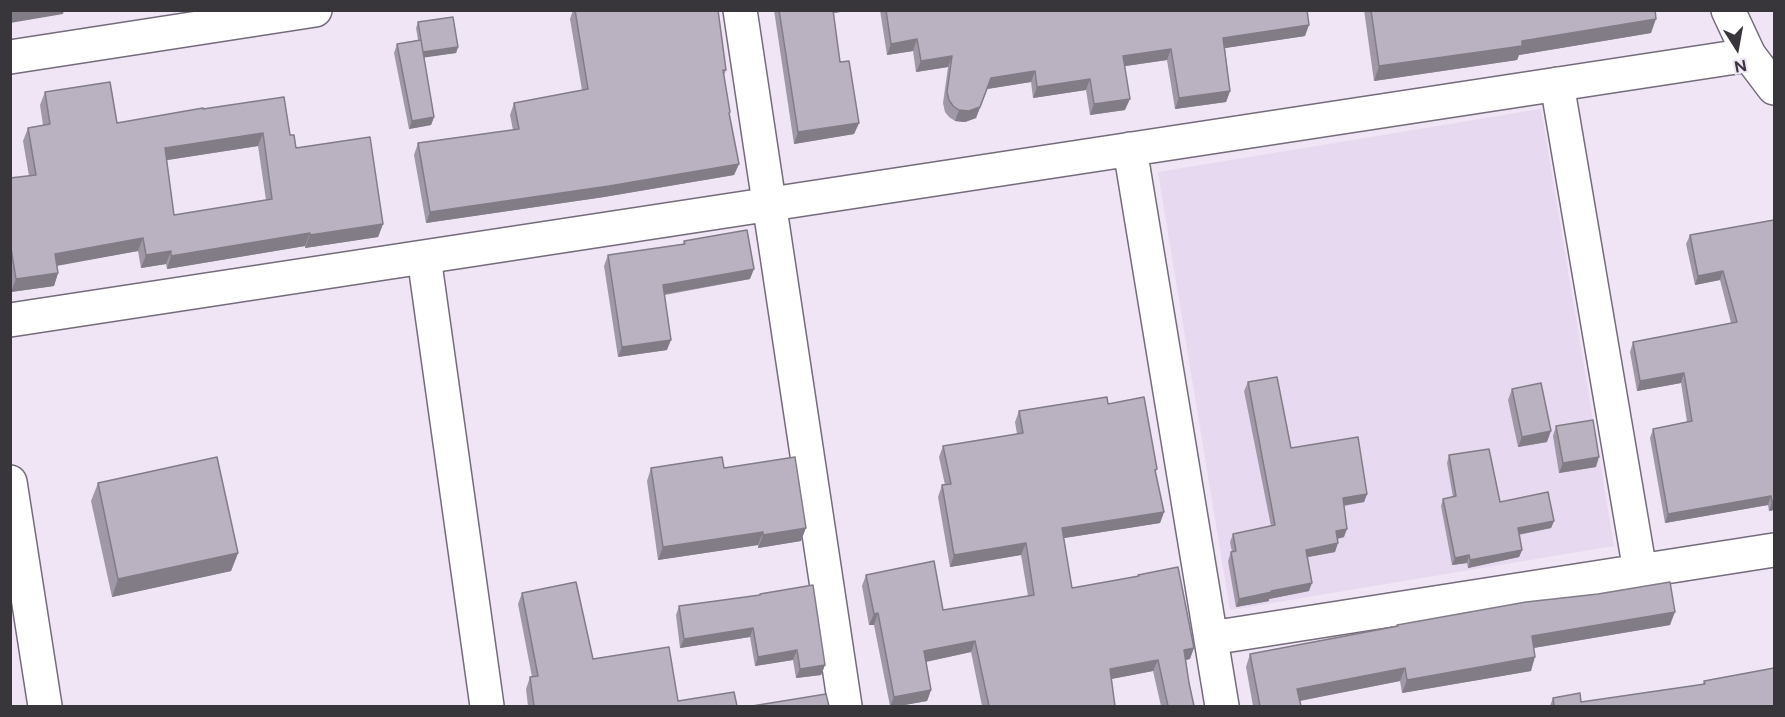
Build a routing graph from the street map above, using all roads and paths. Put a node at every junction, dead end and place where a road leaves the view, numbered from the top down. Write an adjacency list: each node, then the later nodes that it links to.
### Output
1 (315, 10): 4 (street)
2 (740, 10): 10 (street)
3 (1728, 10): 5 (street)
4 (240, 16): 6 (street)
5 (1749, 55): 7 (street); 8 (street)
6 (10, 57)
7 (1557, 84): 9 (street); 15 (street)
8 (1774, 88)
9 (1130, 149): 10 (street); 16 (street)
10 (769, 205): 11 (street); 19 (street)
11 (424, 257): 12 (street); 18 (street)
12 (10, 320)
13 (10, 483): 17 (street)
14 (1774, 550): 15 (street)
15 (1640, 571): 16 (street)
16 (1211, 638): 20 (street)
17 (45, 706)
18 (487, 706)
19 (845, 706)
20 (1222, 706)

